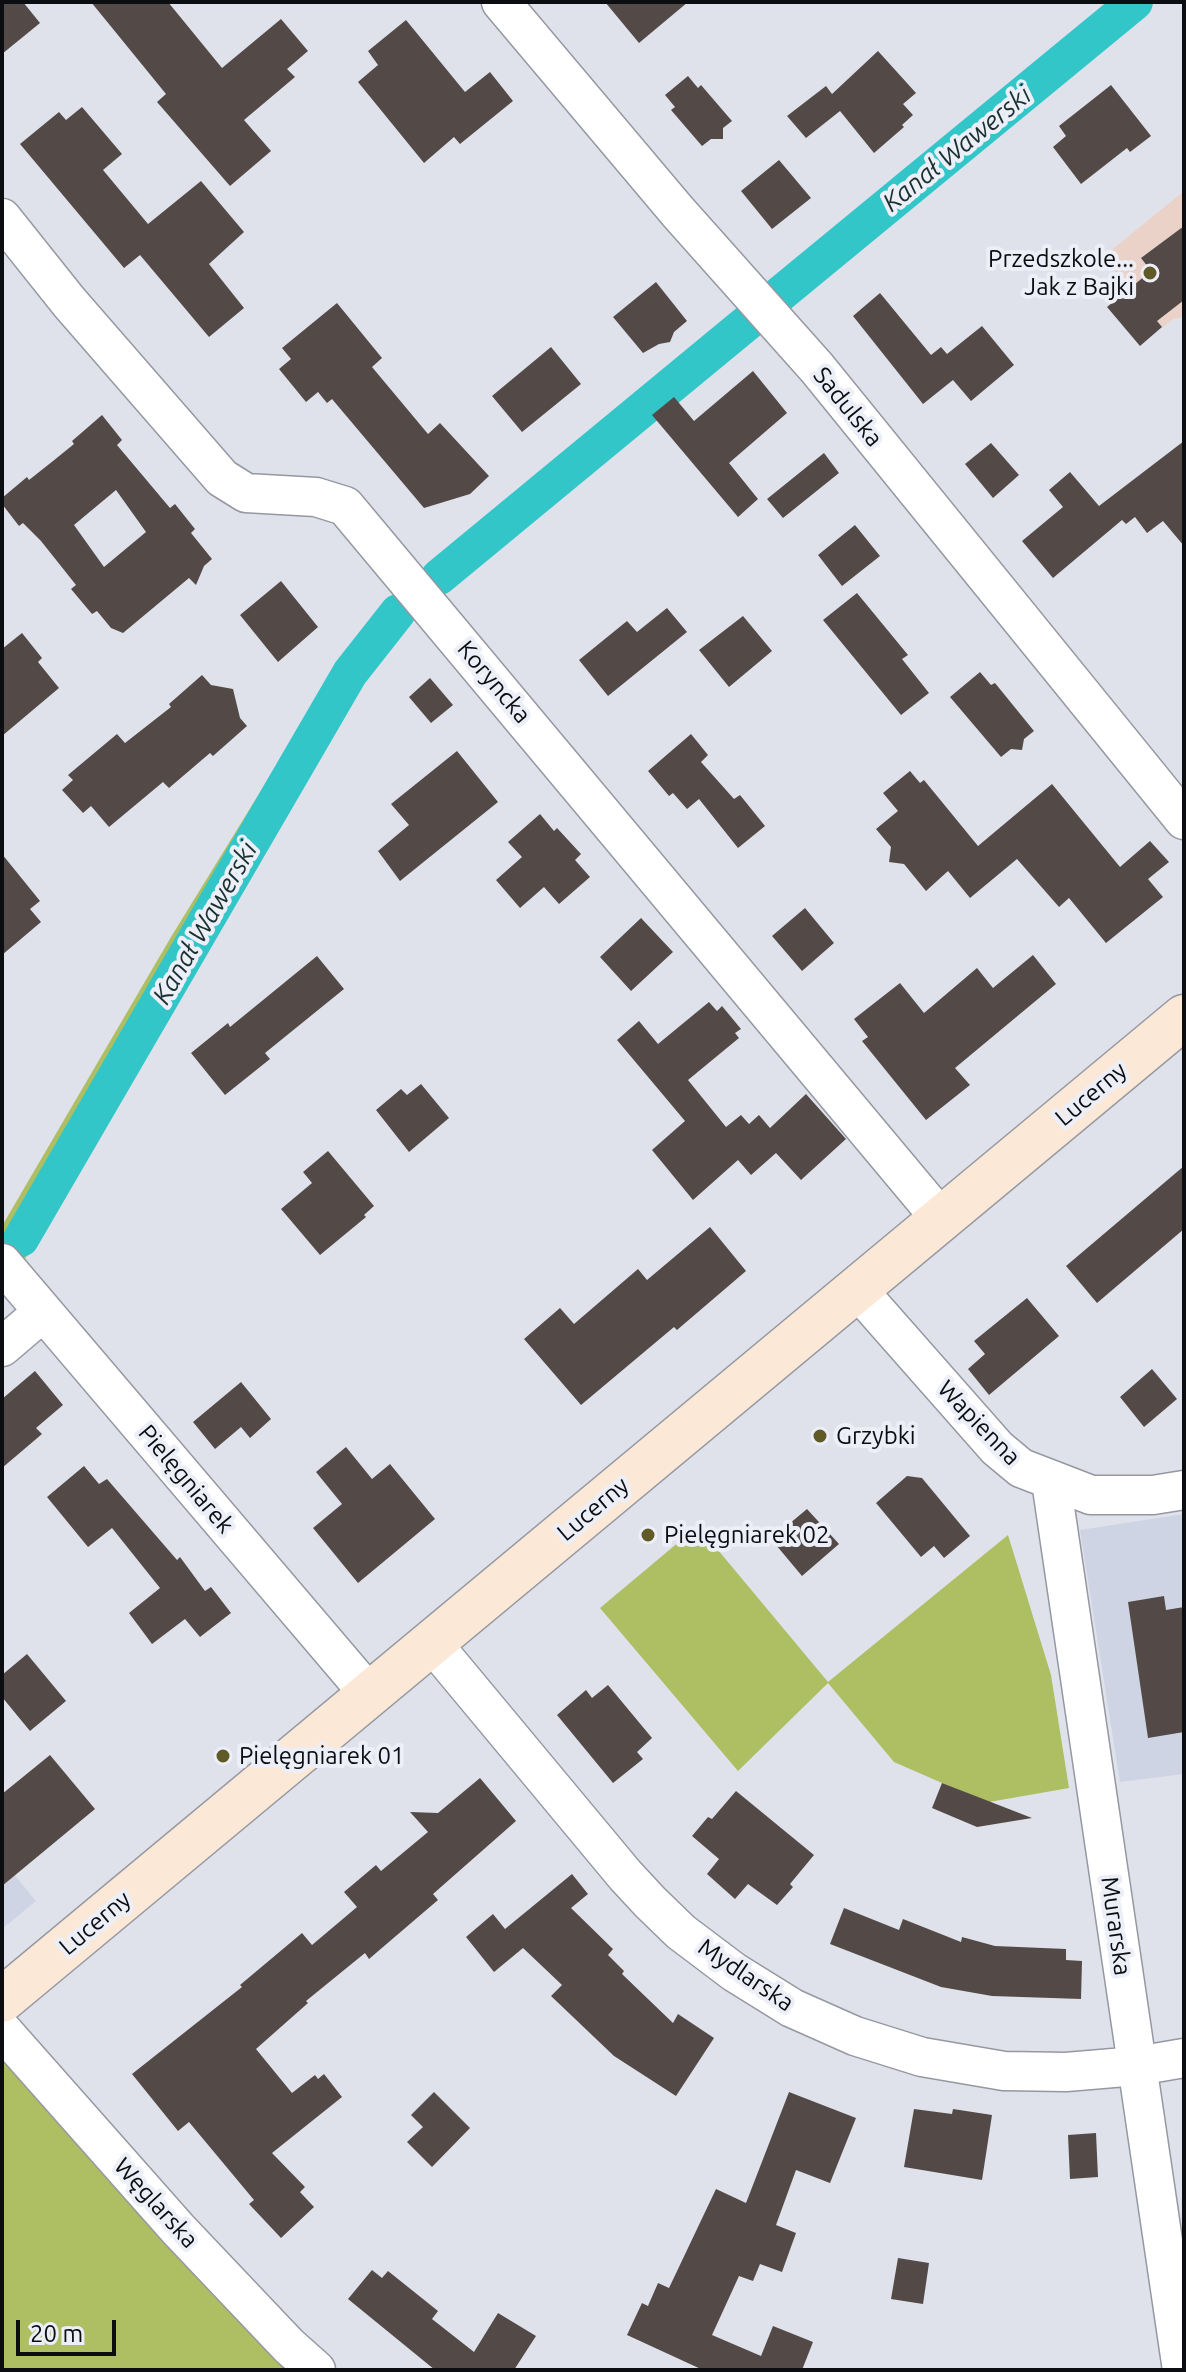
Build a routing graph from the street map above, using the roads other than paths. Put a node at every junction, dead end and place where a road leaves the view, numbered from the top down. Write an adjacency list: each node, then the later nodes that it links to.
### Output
1 (501, 2): 3 (street, Sadulska)
2 (2, 218): 5 (street, Koryncka)
3 (1184, 820)
4 (1184, 1017): 5 (street, Lucerny)
5 (941, 1219): 7 (street, Lucerny)
6 (2, 1263): 8 (street, Pielęgniarek)
7 (856, 1288): 10 (street, Wapienna); 12 (street, Lucerny)
8 (43, 1312): 9 (street); 13 (street, Pielęgniarek)
9 (2, 1347)
10 (1051, 1481): 11 (street, Wapienna); 17 (street, Murarska)
11 (1184, 1490)
12 (432, 1643): 13 (street, Lucerny); 17 (street, Mydlarska)
13 (369, 1694): 14 (street, Lucerny)
14 (2, 2000)
15 (2, 2030): 18 (street, Węglarska)
16 (1184, 2058): 17 (street, Mydlarska)
17 (1137, 2066): 19 (street, Murarska)
18 (316, 2370)
19 (1182, 2370)

